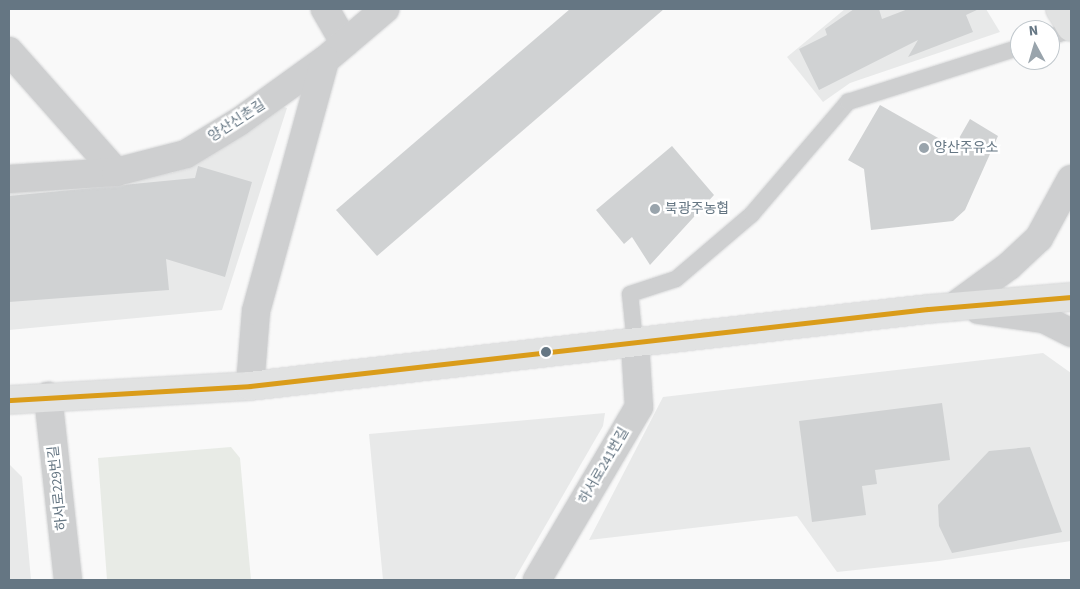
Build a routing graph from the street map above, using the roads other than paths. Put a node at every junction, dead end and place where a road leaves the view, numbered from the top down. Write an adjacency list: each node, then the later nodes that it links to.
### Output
1 (325, 9): 7 (street)
2 (385, 9): 7 (street, 양산신촌길)
3 (1060, 9): 4 (main road)
4 (1071, 29)
5 (1010, 50): 14 (lane)
6 (9, 52): 8 (street)
7 (335, 52): 8 (street, 양산신촌길); 15 (street)
8 (116, 172): 9 (street, 양산신촌길)
9 (9, 179)
10 (1071, 179): 12 (street)
11 (1071, 297): 12 (main road)
12 (953, 307): 13 (street); 14 (main road)
13 (1071, 333)
14 (635, 343): 15 (main road); 19 (street, 하서로241번길)
15 (250, 386): 16 (main road)
16 (48, 396): 17 (main road); 18 (street, 하서로229번길)
17 (9, 400)
18 (68, 580)
19 (537, 580)

